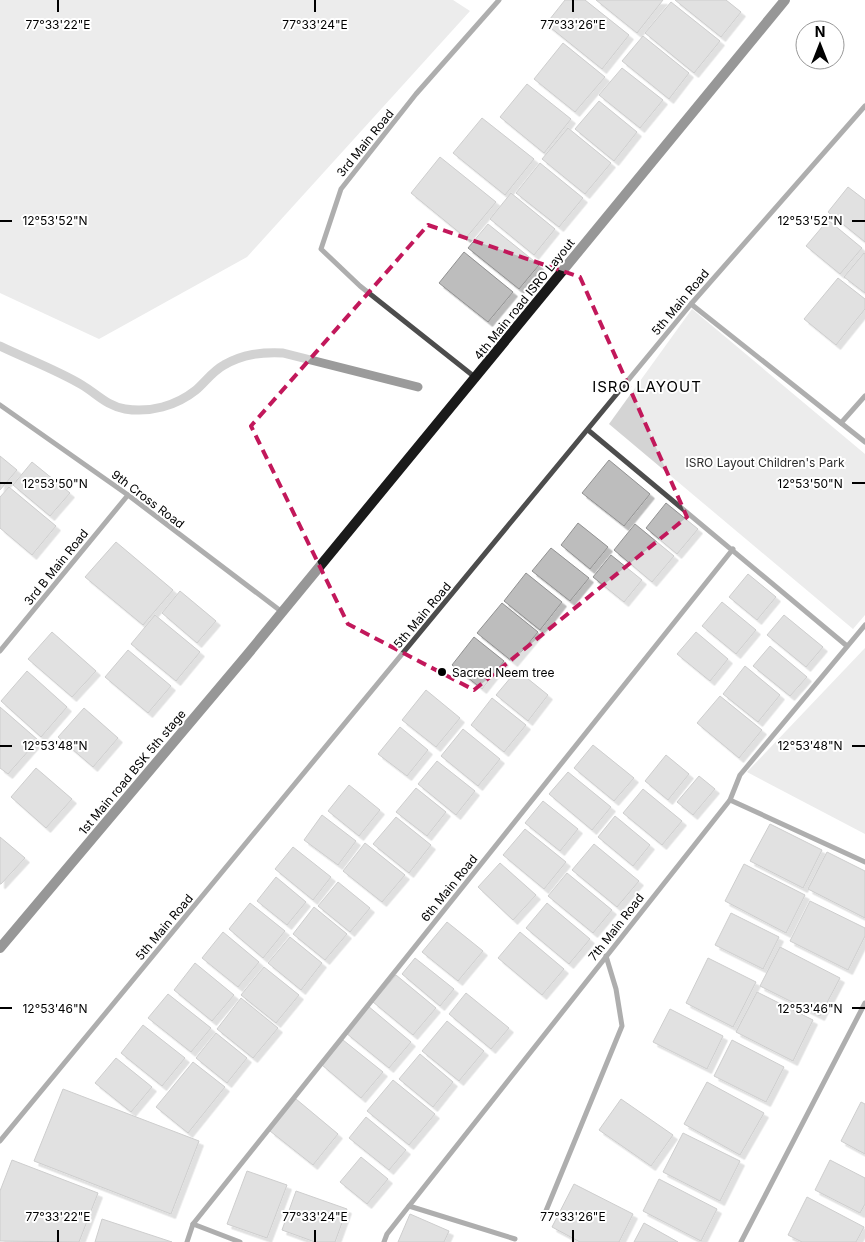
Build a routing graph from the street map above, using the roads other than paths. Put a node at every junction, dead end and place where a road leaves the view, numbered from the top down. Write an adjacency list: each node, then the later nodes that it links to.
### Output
1 (500, 0): 5 (street, 3rd Main Road)
2 (785, 0): 5 (street, 4th Main road ISRO Layout)
3 (865, 106): 4 (street, 5th Main Road)
4 (691, 304): 8 (street); 9 (street, 5th Main Road)
5 (476, 378): 13 (street, 4th Main road ISRO Layout)
6 (865, 396): 8 (street)
7 (0, 405): 11 (street, 9th Cross Road)
8 (841, 423): 10 (street)
9 (588, 430): 12 (street); 22 (street, 5th Main Road)
10 (865, 442)
11 (128, 495): 13 (street, 9th Cross Road); 16 (street, 3rd B Main Road)
12 (733, 549): 15 (street); 25 (street, 6th Main Road)
13 (282, 612): 19 (street, 1st Main road BSK 5th stage)
14 (865, 626): 15 (street, 7th Main Road)
15 (848, 646): 17 (street, 7th Main Road)
16 (0, 651)
17 (730, 800): 18 (street); 20 (street, 7th Main Road)
18 (865, 862)
19 (0, 948)
20 (606, 956): 23 (street, 7th Main Road); 24 (street)
21 (865, 1003): 30 (street)
22 (0, 1140)
23 (408, 1206): 26 (street); 29 (street, 7th Main Road)
24 (543, 1218)
25 (192, 1224): 27 (street, 6th Main Road); 28 (street)
26 (515, 1239)
27 (187, 1242)
28 (240, 1242)
29 (384, 1242)
30 (741, 1242)

